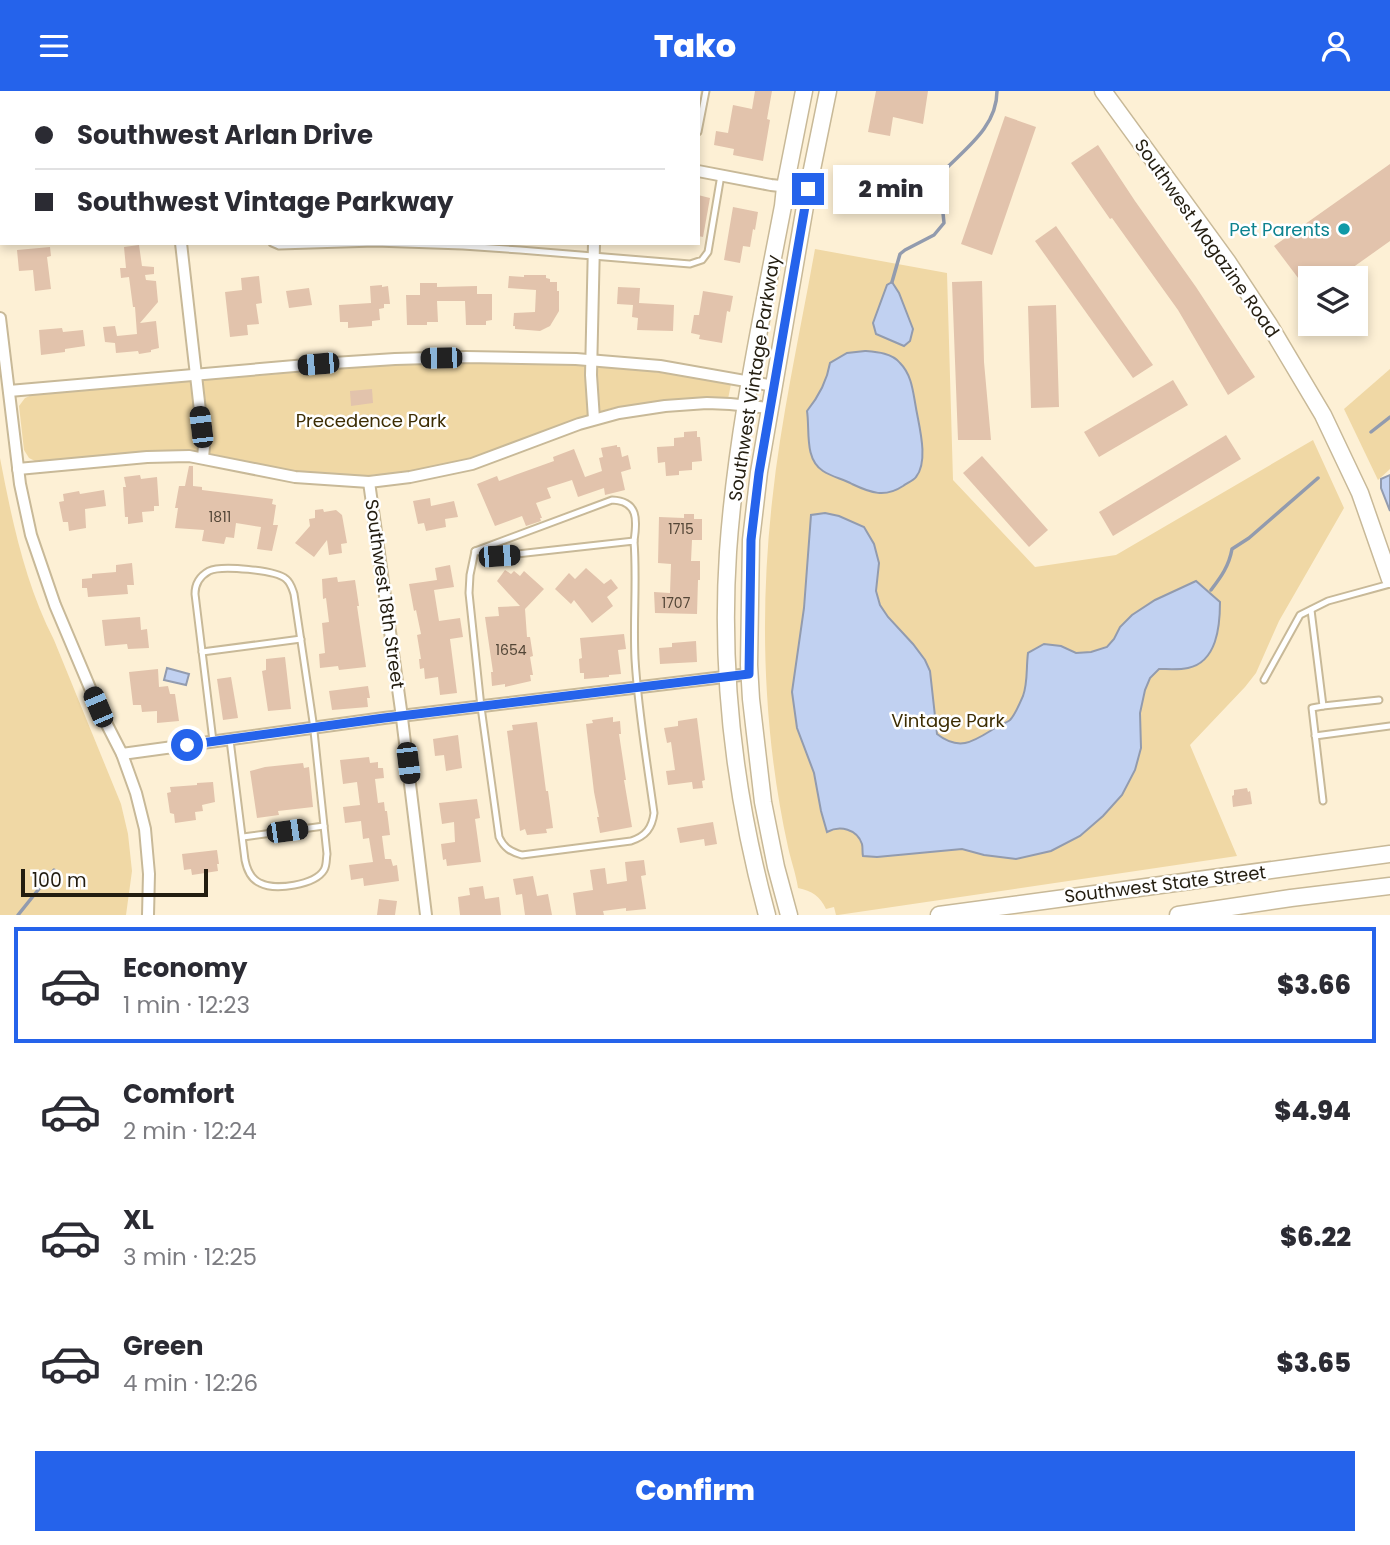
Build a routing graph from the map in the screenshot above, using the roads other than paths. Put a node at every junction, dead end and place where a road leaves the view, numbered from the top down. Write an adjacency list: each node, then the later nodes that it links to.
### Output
1 (706, 91): 5 (lane)
2 (804, 91): 8 (street, Southwest Vintage Parkway)
3 (828, 91): 9 (street, Southwest Vintage Parkway)
4 (1103, 91): 30 (street, Southwest Magazine Road)
5 (700, 122)
6 (700, 171): 7 (street)
7 (721, 175): 8 (street); 15 (lane)
8 (785, 187): 9 (street); 19 (street, Southwest Vintage Parkway)
9 (808, 189): 20 (street, Southwest Vintage Parkway)
10 (181, 245): 18 (street)
11 (277, 245): 12 (lane)
12 (299, 245)
13 (435, 245): 15 (lane)
14 (594, 245): 15 (street)
15 (593, 256): 17 (street)
16 (0, 318): 21 (street)
17 (591, 359): 18 (street); 19 (street); 24 (street)
18 (196, 375): 21 (street); 25 (street)
19 (750, 382): 20 (street); 22 (street, Southwest Vintage Parkway)
20 (774, 386): 23 (street, Southwest Vintage Parkway)
21 (9, 391): 26 (street)
22 (746, 405): 23 (street); 24 (street); 35 (street, Southwest Vintage Parkway)
23 (770, 408): 34 (street, Southwest Vintage Parkway)
24 (594, 419): 27 (street)
25 (203, 458): 26 (street); 27 (street)
26 (18, 469): 47 (street)
27 (369, 481): 41 (street, Southwest 18th Street)
28 (634, 541): 29 (lane); 29 (lane); 37 (lane)
29 (475, 551): 40 (lane)
30 (1390, 581): 31 (lane)
31 (1311, 610): 36 (lane); 39 (lane)
32 (301, 639): 33 (lane); 33 (lane); 43 (lane)
33 (202, 652): 46 (lane)
34 (749, 674): 35 (street); 56 (street, Southwest Vintage Parkway)
35 (727, 677): 37 (street); 55 (street, Southwest Vintage Parkway)
36 (1264, 680)
37 (637, 688): 40 (street); 40 (lane)
38 (1379, 700): 39 (lane)
39 (1324, 706): 44 (lane)
40 (481, 707): 41 (street)
41 (402, 716): 43 (street); 54 (street, Southwest 18th Street)
42 (1390, 726): 44 (lane)
43 (313, 728): 45 (street); 49 (lane)
44 (1315, 736): 48 (lane)
45 (230, 739): 46 (street); 50 (lane)
46 (213, 741): 47 (street)
47 (122, 754): 53 (street)
48 (1323, 801)
49 (324, 825): 50 (lane); 50 (lane)
50 (243, 837)
51 (1390, 854): 57 (street, Southwest State Street)
52 (1390, 886): 58 (street, Southwest State Street)
53 (148, 915)
54 (426, 915)
55 (767, 915)
56 (789, 915)
57 (939, 915)
58 (1178, 915)

